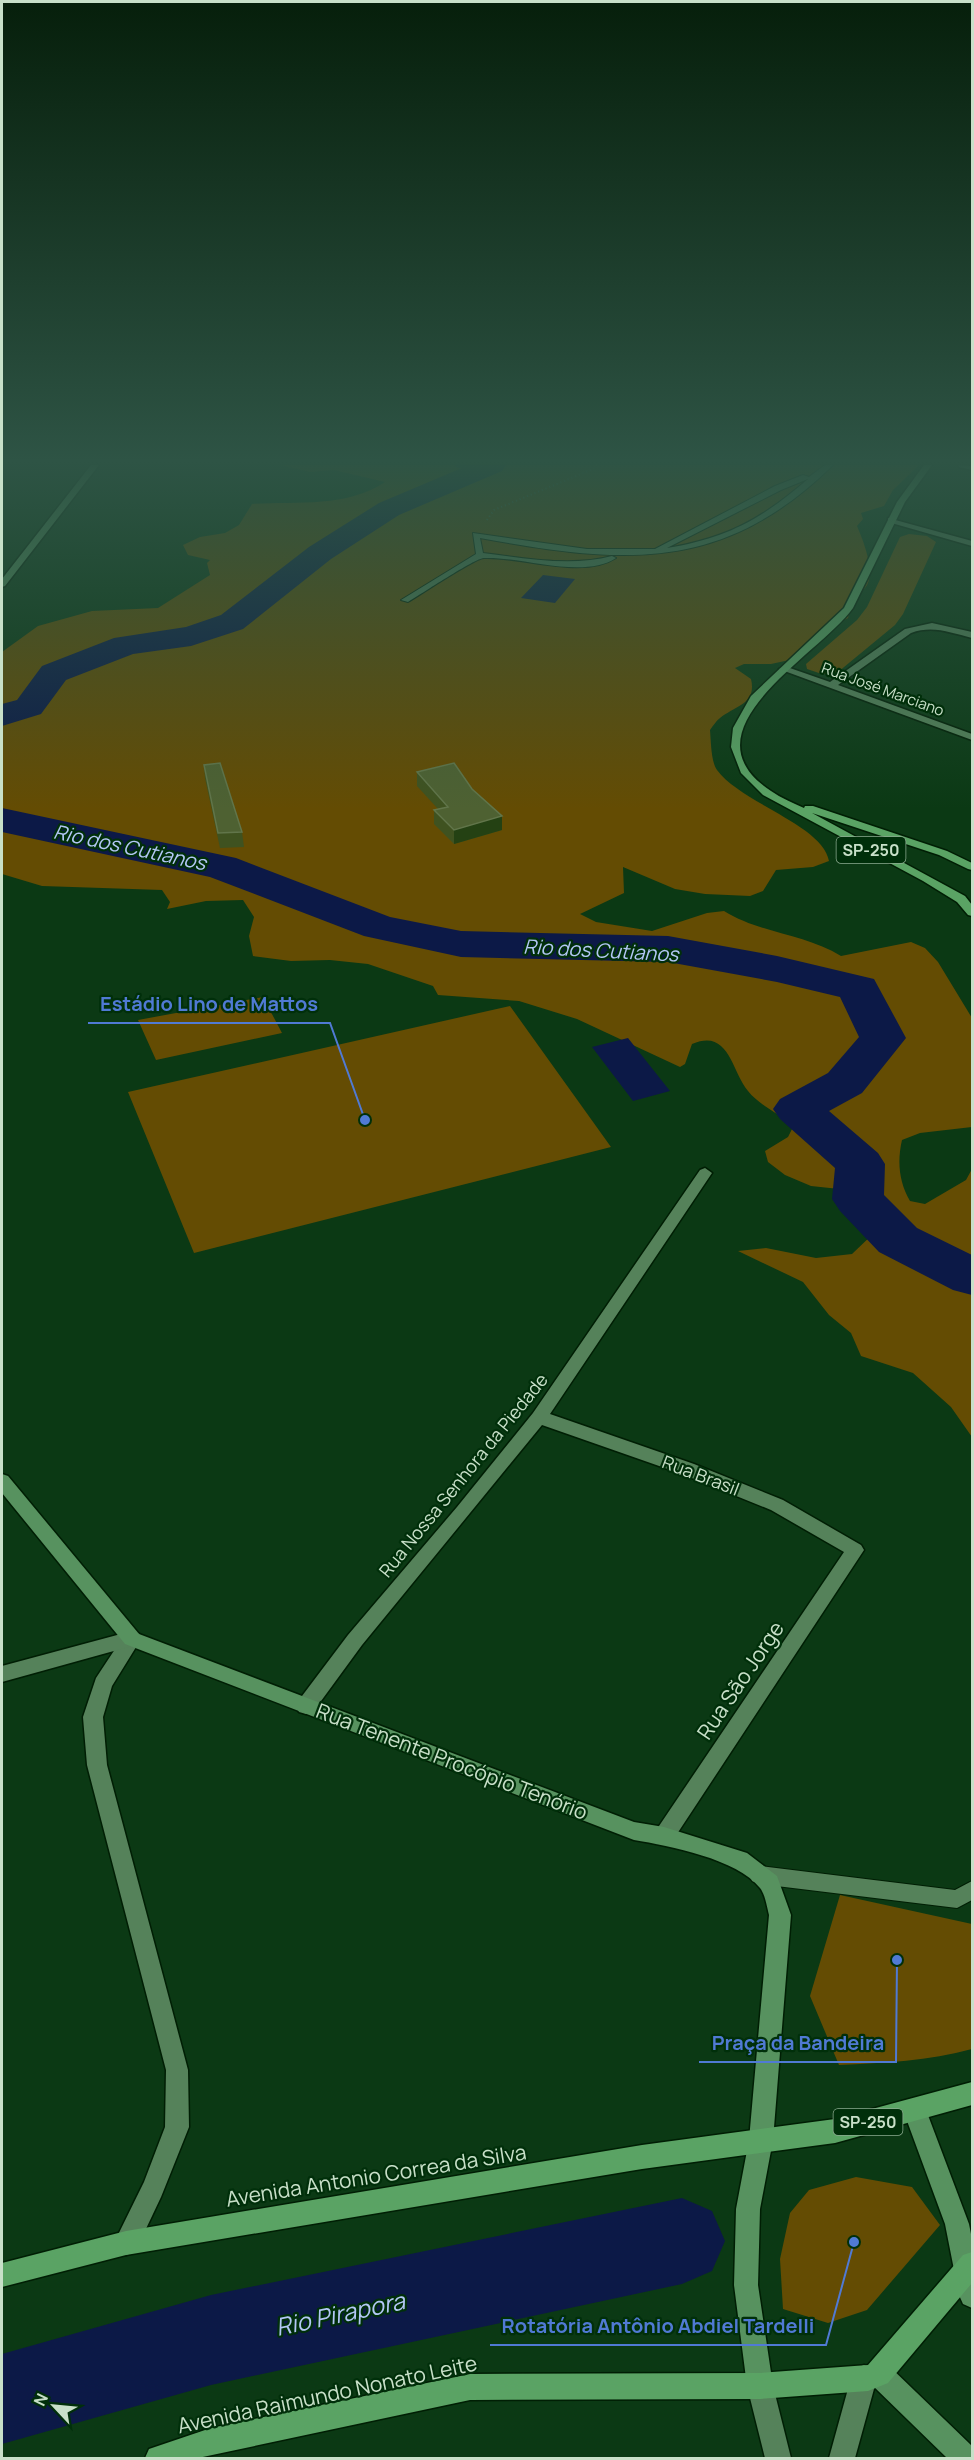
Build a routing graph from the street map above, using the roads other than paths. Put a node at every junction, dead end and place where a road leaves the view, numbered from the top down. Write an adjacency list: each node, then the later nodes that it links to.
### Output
1 (439, 580): 3 (lane)
2 (863, 580): 5 (main road, SP-250)
3 (405, 600)
4 (972, 635): 6 (street)
5 (784, 669): 6 (street, Rua José Marciano); 8 (main road, SP-250)
6 (831, 686): 7 (street, Rua José Marciano)
7 (972, 737)
8 (767, 793): 9 (main road, SP-250); 11 (main road, SP-250)
9 (972, 867)
10 (972, 891): 11 (main road)
11 (969, 906)
12 (705, 1173): 13 (street, Rua Nossa Senhora da Piedade)
13 (539, 1417): 15 (street, Rua Brasil); 18 (street, Rua Nossa Senhora da Piedade)
14 (2, 1481): 16 (main road)
15 (855, 1550): 19 (street, Rua São Jorge)
16 (132, 1638): 17 (street); 18 (main road, Rua Tenente Procópio Tenório); 25 (street)
17 (2, 1674)
18 (306, 1706): 19 (main road, Rua Tenente Procópio Tenório)
19 (664, 1836): 20 (main road, Rua Tenente Procópio Tenório)
20 (764, 1879): 21 (lane); 24 (main road)
21 (972, 1890)
22 (972, 2094): 23 (main road, SP-250)
23 (915, 2110): 24 (main road, SP-250); 26 (main road)
24 (762, 2140): 25 (main road, Avenida Antonio Correa da Silva); 30 (main road)
25 (126, 2243): 27 (main road, Avenida Antonio Correa da Silva)
26 (970, 2267): 28 (main road); 29 (main road)
27 (2, 2275)
28 (972, 2295)
29 (871, 2376): 30 (main road, Avenida Raimundo Nonato Leite); 33 (street); 34 (main road)
30 (760, 2386): 31 (main road, Avenida Raimundo Nonato Leite); 32 (street)
31 (158, 2458)
32 (778, 2458)
33 (842, 2458)
34 (966, 2458)

